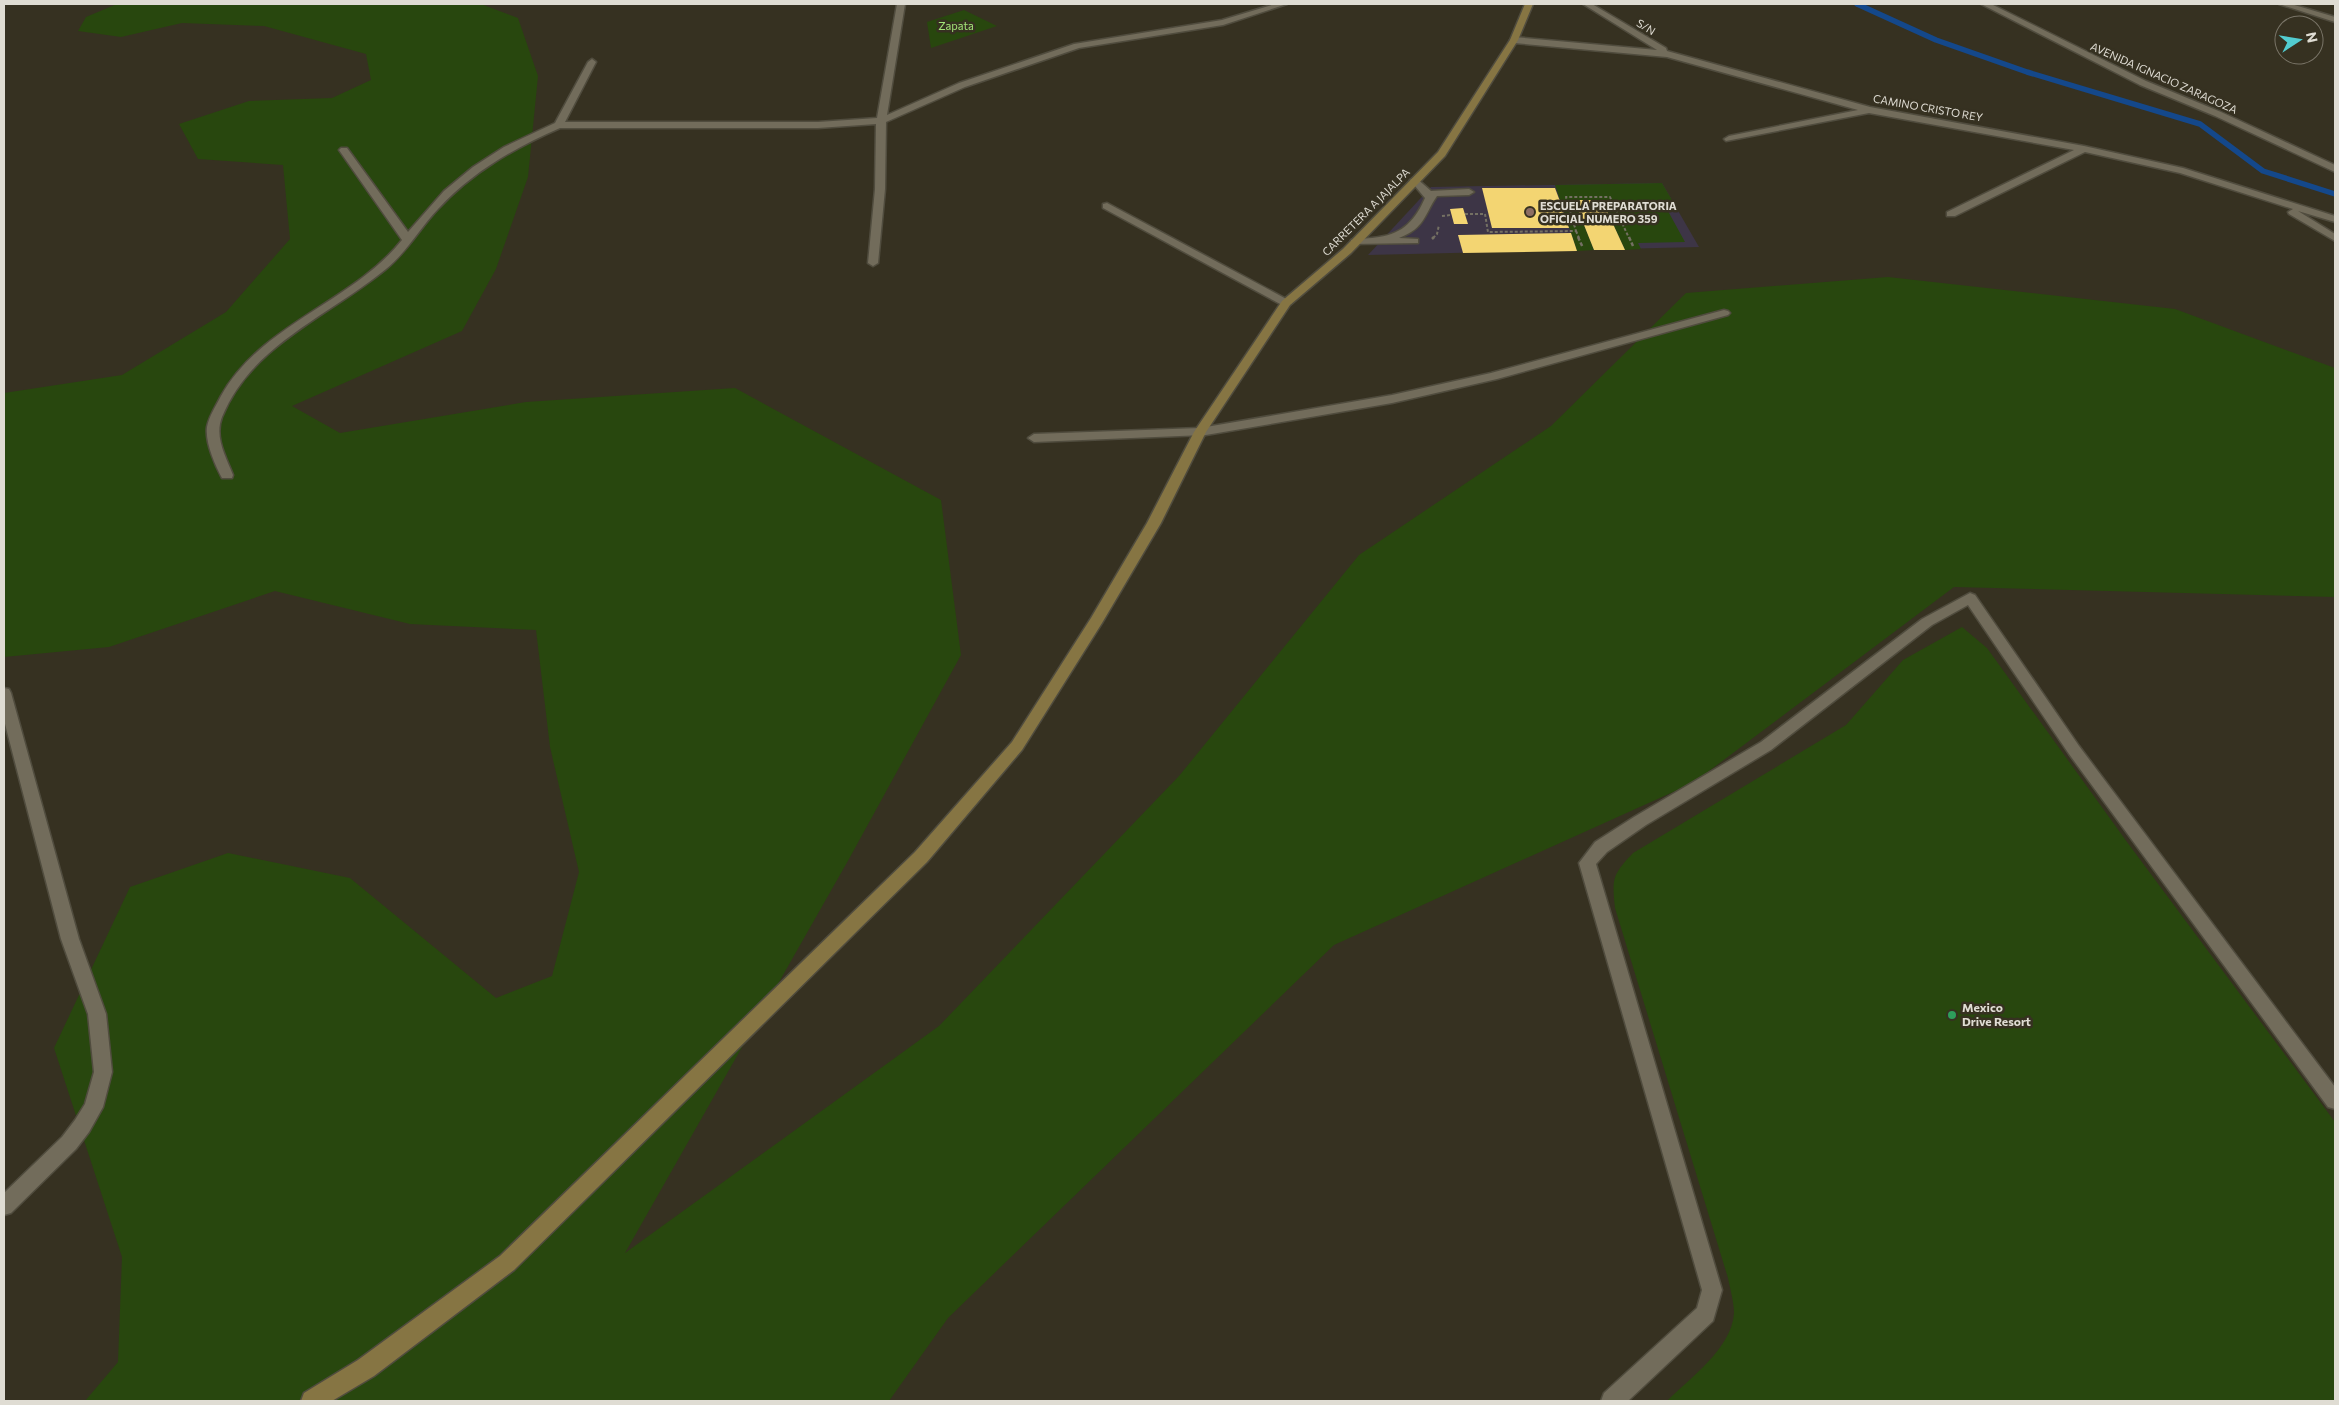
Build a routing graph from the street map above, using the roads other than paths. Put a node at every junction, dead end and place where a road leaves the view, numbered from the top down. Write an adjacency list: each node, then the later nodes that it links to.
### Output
1 (901, 4): 12 (street)
2 (1283, 4): 12 (street)
3 (1529, 4): 8 (street, CARRETERA A JAJALPA)
4 (1587, 4): 9 (street, S/N)
5 (1985, 4): 17 (street, AVENIDA IGNACIO ZARAGOZA)
6 (2283, 4): 7 (street)
7 (2335, 20)
8 (1514, 40): 9 (street, CAMINO CRISTO REY); 18 (street, CARRETERA A JAJALPA)
9 (1668, 54): 11 (street, CAMINO CRISTO REY)
10 (592, 62): 13 (street)
11 (1869, 110): 14 (street); 15 (street, CAMINO CRISTO REY)
12 (881, 121): 13 (street); 30 (street)
13 (559, 125): 26 (street)
14 (1729, 139)
15 (2084, 149): 21 (street, CAMINO CRISTO REY); 23 (street)
16 (344, 150): 26 (street)
17 (2335, 169)
18 (1415, 180): 20 (street); 28 (street, CARRETERA A JAJALPA)
19 (1469, 192): 20 (street)
20 (1430, 198): 29 (street)
21 (2270, 199): 24 (street, CAMINO CRISTO REY); 25 (street)
22 (1107, 206): 31 (street)
23 (1951, 214)
24 (2333, 219)
25 (2335, 238)
26 (408, 239): 35 (street)
27 (1414, 241): 29 (street)
28 (1355, 242): 29 (street); 31 (street, CARRETERA A JAJALPA)
29 (1380, 242)
30 (873, 263)
31 (1286, 303): 33 (street, CARRETERA A JAJALPA)
32 (1724, 313): 33 (street)
33 (1202, 428): 34 (street); 39 (street, CARRETERA A JAJALPA)
34 (1034, 438)
35 (227, 475)
36 (4, 693): 38 (street)
37 (2335, 1101): 40 (street)
38 (4, 1206)
39 (312, 1401)
40 (1612, 1401)

